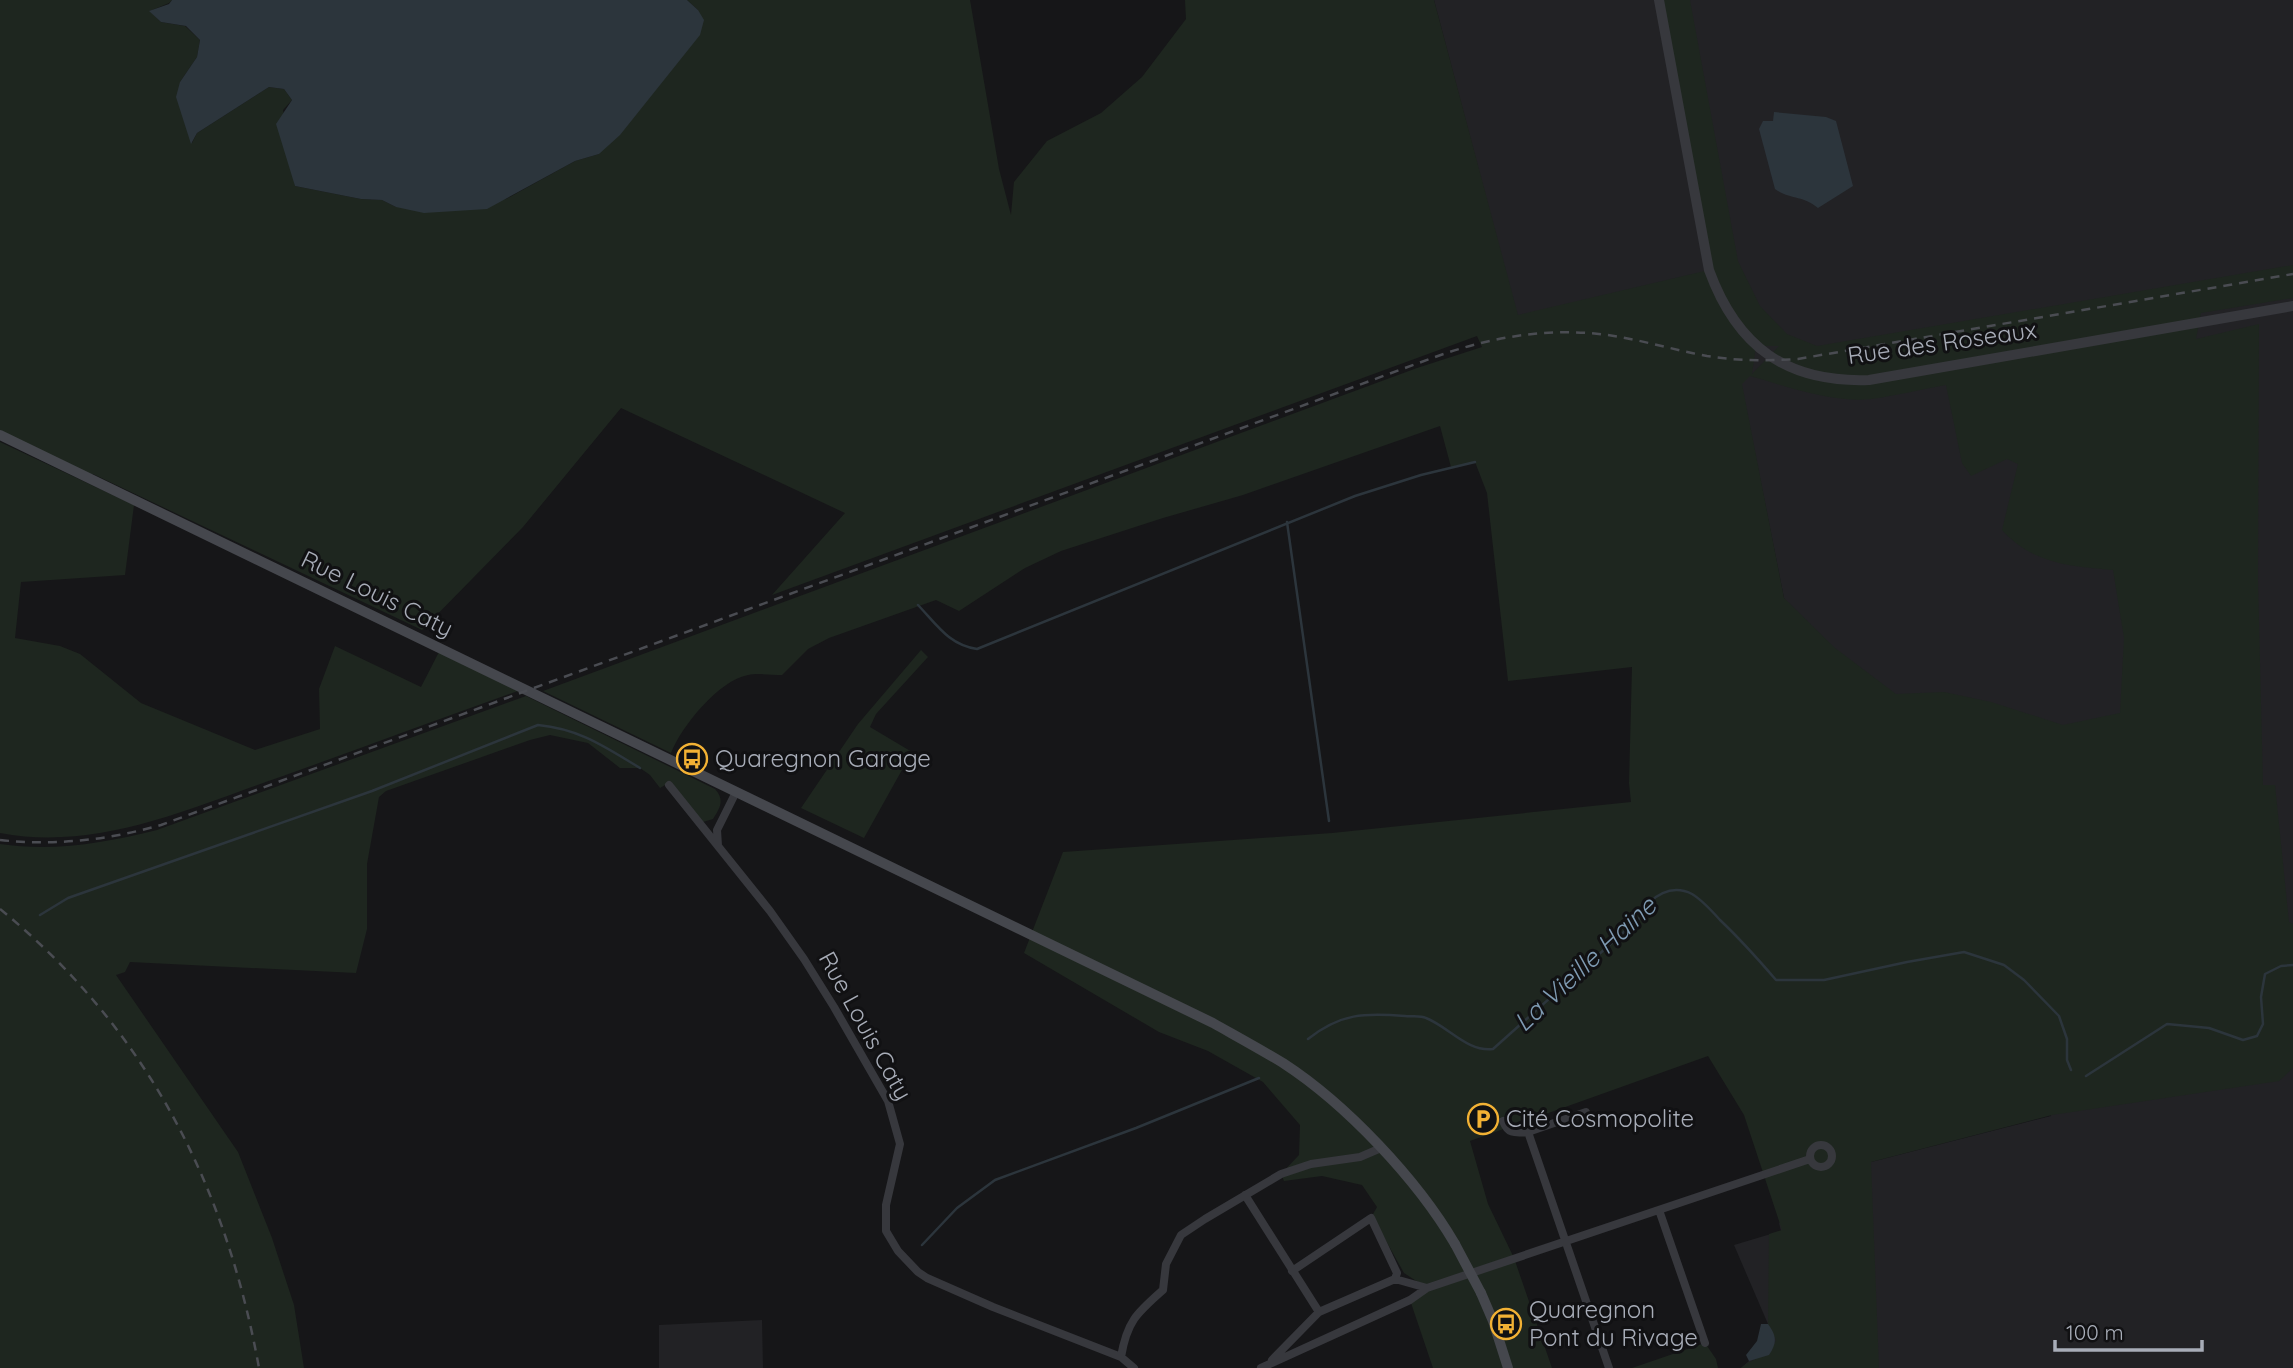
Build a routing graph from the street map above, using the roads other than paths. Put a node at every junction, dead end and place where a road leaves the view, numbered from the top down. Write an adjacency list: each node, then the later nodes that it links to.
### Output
1 (1659, 0): 2 (street, Rue des Roseaux)
2 (2293, 306)
3 (0, 435): 5 (main road, Rue Louis Caty)
4 (669, 785): 6 (street, Rue Louis Caty)
5 (736, 792): 6 (street); 10 (main road, Rue Louis Caty)
6 (718, 846): 20 (street, Rue Louis Caty)
7 (1587, 1112): 9 (street)
8 (1503, 1121): 9 (street)
9 (1528, 1132): 14 (street)
10 (1381, 1148): 12 (street); 23 (main road, Rue Louis Caty, bridge)
11 (1810, 1159): 13 (street)
12 (1245, 1195): 15 (street); 20 (street)
13 (1659, 1210): 14 (street); 19 (street)
14 (1565, 1241): 17 (street); 24 (street)
15 (1292, 1271): 16 (street); 18 (street)
16 (1396, 1276): 17 (street); 18 (street)
17 (1427, 1288): 21 (street)
18 (1319, 1312): 21 (street)
19 (1705, 1343)
20 (1121, 1357): 22 (street, Rue Louis Caty)
21 (1263, 1367)
22 (1134, 1368)
23 (1508, 1368)
24 (1609, 1368)

